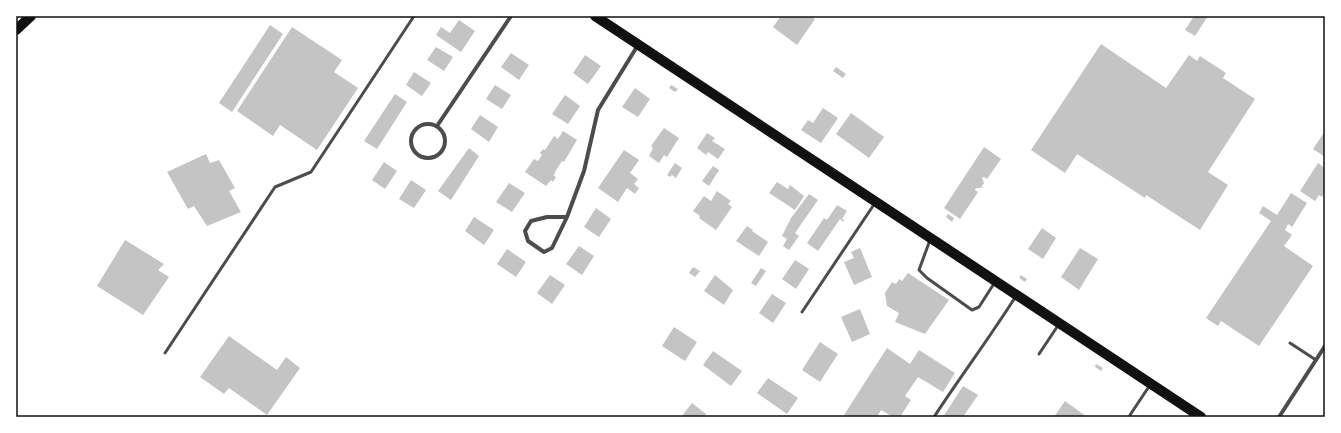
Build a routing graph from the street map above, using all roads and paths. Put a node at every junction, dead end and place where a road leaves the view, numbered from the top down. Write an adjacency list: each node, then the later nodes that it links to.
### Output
1 (31, 16): 5 (main road)
2 (414, 16): 17 (lane)
3 (511, 16): 7 (street)
4 (595, 16): 6 (main road)
5 (16, 30)
6 (638, 44): 8 (main road); 9 (street)
7 (437, 126): 7 (street)
8 (876, 202): 10 (main road); 13 (lane)
9 (567, 217): 9 (street)
10 (931, 238): 11 (main road); 11 (lane)
11 (996, 281): 12 (main road)
12 (1017, 294): 14 (main road); 22 (lane)
13 (802, 312)
14 (1060, 322): 18 (lane); 20 (main road)
15 (1290, 343): 19 (lane)
16 (1325, 346): 19 (street)
17 (164, 353)
18 (1039, 354)
19 (1316, 360): 24 (street)
20 (1151, 383): 21 (lane); 23 (main road)
21 (1130, 415)
22 (934, 417)
23 (1201, 417)
24 (1279, 417)

